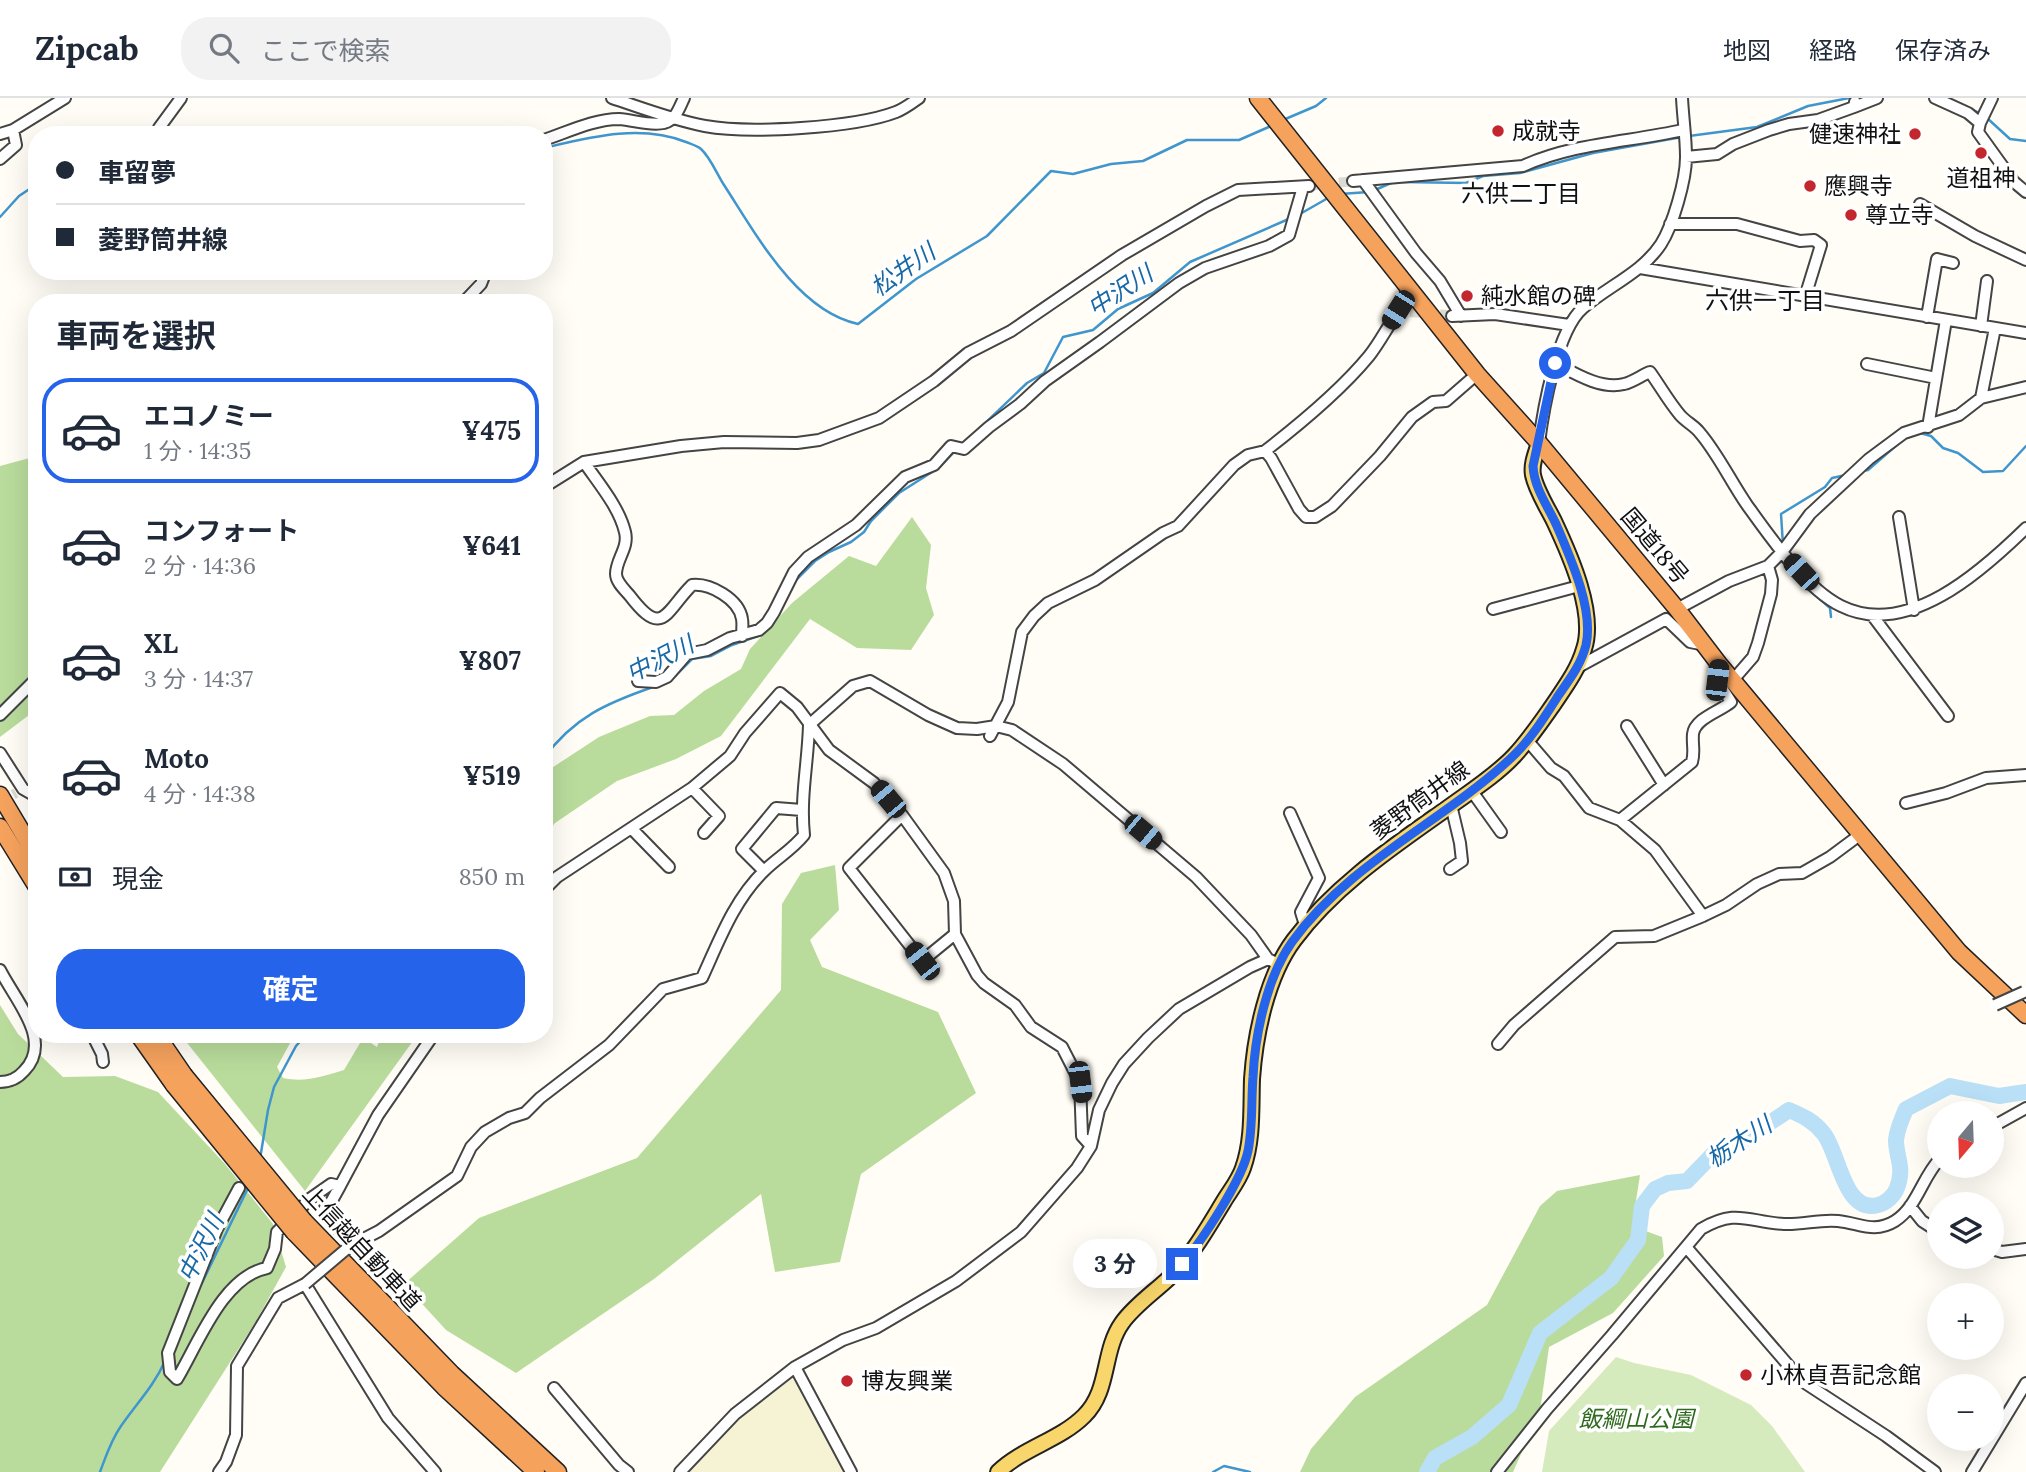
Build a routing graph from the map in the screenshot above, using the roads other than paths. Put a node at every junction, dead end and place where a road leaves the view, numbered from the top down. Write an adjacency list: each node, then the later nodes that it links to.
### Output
1 (65, 98): 13 (street)
2 (181, 98): 12 (street)
3 (612, 98): 11 (street)
4 (684, 98): 11 (street)
5 (919, 98): 11 (street)
6 (1258, 98): 28 (highway, 国道18号)
7 (1682, 98): 15 (street)
8 (1877, 98): 17 (street)
9 (1935, 98): 10 (street)
10 (1985, 112): 19 (street)
11 (675, 117): 16 (street)
12 (160, 126)
13 (13, 130): 14 (street); 18 (street)
14 (0, 134)
15 (1684, 134): 17 (street); 34 (street)
16 (553, 137)
17 (1686, 158): 21 (street)
18 (0, 159)
19 (2026, 192)
20 (1920, 204): 22 (street)
21 (1670, 224): 24 (street); 29 (street)
22 (2026, 260)
23 (1953, 263): 32 (street)
24 (1640, 268): 29 (street); 34 (street)
25 (483, 280): 27 (street)
26 (1987, 281): 35 (street)
27 (472, 294)
28 (1414, 295): 30 (street); 40 (highway, 国道18号)
29 (1805, 297): 32 (street)
30 (1398, 310): 31 (street); 46 (street)
31 (1410, 312)
32 (1927, 317): 33 (street)
33 (1946, 320): 35 (street); 41 (street)
34 (1569, 325): 38 (street)
35 (1981, 326): 36 (street)
36 (1995, 328): 37 (street); 43 (street)
37 (2026, 333)
38 (1555, 363): 45 (street); 51 (street)
39 (1867, 364): 41 (street)
40 (1477, 374): 45 (highway, 国道18号); 46 (street)
41 (1936, 378): 44 (street)
42 (2026, 387): 43 (street)
43 (1981, 398): 44 (street)
44 (1928, 427): 51 (street)
45 (1539, 443): 53 (main road, 菱野筒井線); 54 (highway, 国道18号)
46 (1265, 451): 69 (street)
47 (584, 462): 48 (street); 58 (street); 58 (street)
48 (553, 481)
49 (1899, 517): 56 (street)
50 (2026, 528): 56 (street)
51 (1782, 552): 52 (street); 57 (street)
52 (1768, 566): 54 (street); 62 (street)
53 (1579, 586): 55 (street); 61 (main road, 菱野筒井線)
54 (1677, 609): 59 (highway, 国道18号)
55 (1493, 610)
56 (1914, 610): 57 (street)
57 (1872, 615): 66 (street)
58 (742, 636): 63 (street)
59 (1705, 645): 60 (highway, 国道18号); 61 (street)
60 (1719, 663): 62 (highway, 国道18号); 73 (street)
61 (1578, 667): 70 (main road, 菱野筒井線)
62 (1733, 680): 88 (highway, 国道18号)
63 (638, 681)
64 (28, 687): 65 (street)
65 (0, 715)
66 (1948, 716)
67 (809, 725): 69 (street); 74 (street); 79 (street); 81 (street)
68 (1627, 726): 73 (street)
69 (993, 731): 97 (street)
70 (1527, 740): 75 (main road, 菱野筒井線); 82 (street)
71 (0, 753): 76 (street)
72 (2026, 775): 77 (street)
73 (1664, 785): 82 (street)
74 (692, 788): 84 (street); 87 (street)
75 (1471, 790): 78 (main road, 菱野筒井線); 85 (street)
76 (13, 792): 86 (highway)
77 (1906, 803)
78 (1451, 805): 90 (street); 95 (main road, 菱野筒井線)
79 (802, 810): 91 (street); 91 (street)
80 (1290, 813): 95 (street)
81 (902, 816): 96 (street); 96 (street)
82 (1620, 820): 94 (street)
83 (0, 827): 92 (highway)
84 (632, 829): 89 (street); 93 (street)
85 (1501, 832)
86 (28, 833)
87 (704, 833)
88 (1861, 834): 94 (street); 102 (highway, 国道18号)
89 (669, 867)
90 (1450, 869)
91 (764, 871): 122 (street)
92 (28, 872)
93 (553, 881)
94 (1703, 916): 109 (street)
95 (1305, 925): 97 (main road, 菱野筒井線)
96 (955, 934): 115 (street)
97 (1273, 962): 115 (street); 137 (main road, 菱野筒井線)
98 (0, 970): 99 (street)
99 (3, 981): 103 (street)
100 (2025, 991): 101 (street, bridge)
101 (1996, 1005)
102 (2026, 1015)
103 (28, 1021)
104 (36, 1043): 112 (street)
105 (97, 1043): 110 (street)
106 (146, 1043): 111 (highway, 上信越自動車道)
107 (160, 1043): 111 (highway, 上信越自動車道)
108 (428, 1043): 117 (street)
109 (1498, 1044)
110 (103, 1062)
111 (179, 1080): 121 (highway, 上信越自動車道, bridge)
112 (0, 1082)
113 (2026, 1108): 114 (street)
114 (2004, 1120)
115 (1091, 1146): 127 (street)
116 (1928, 1178): 119 (street)
117 (340, 1186): 118 (street); 122 (street)
118 (239, 1188)
119 (1910, 1206): 120 (street); 123 (street)
120 (1927, 1224)
121 (299, 1227): 132 (highway, 上信越自動車道); 133 (highway, 上信越自動車道)
122 (379, 1231): 126 (street, bridge)
123 (1687, 1248): 138 (street); 139 (street)
124 (2026, 1249): 125 (street)
125 (2004, 1252)
126 (305, 1284): 130 (street); 131 (street)
127 (795, 1367): 135 (street); 136 (street)
128 (2026, 1383): 140 (street)
129 (554, 1388): 134 (street)
130 (219, 1472)
131 (435, 1472)
132 (536, 1472)
133 (558, 1472)
134 (628, 1472)
135 (680, 1472)
136 (851, 1472)
137 (998, 1472)
138 (1497, 1472)
139 (1935, 1472)
140 (1972, 1472)

